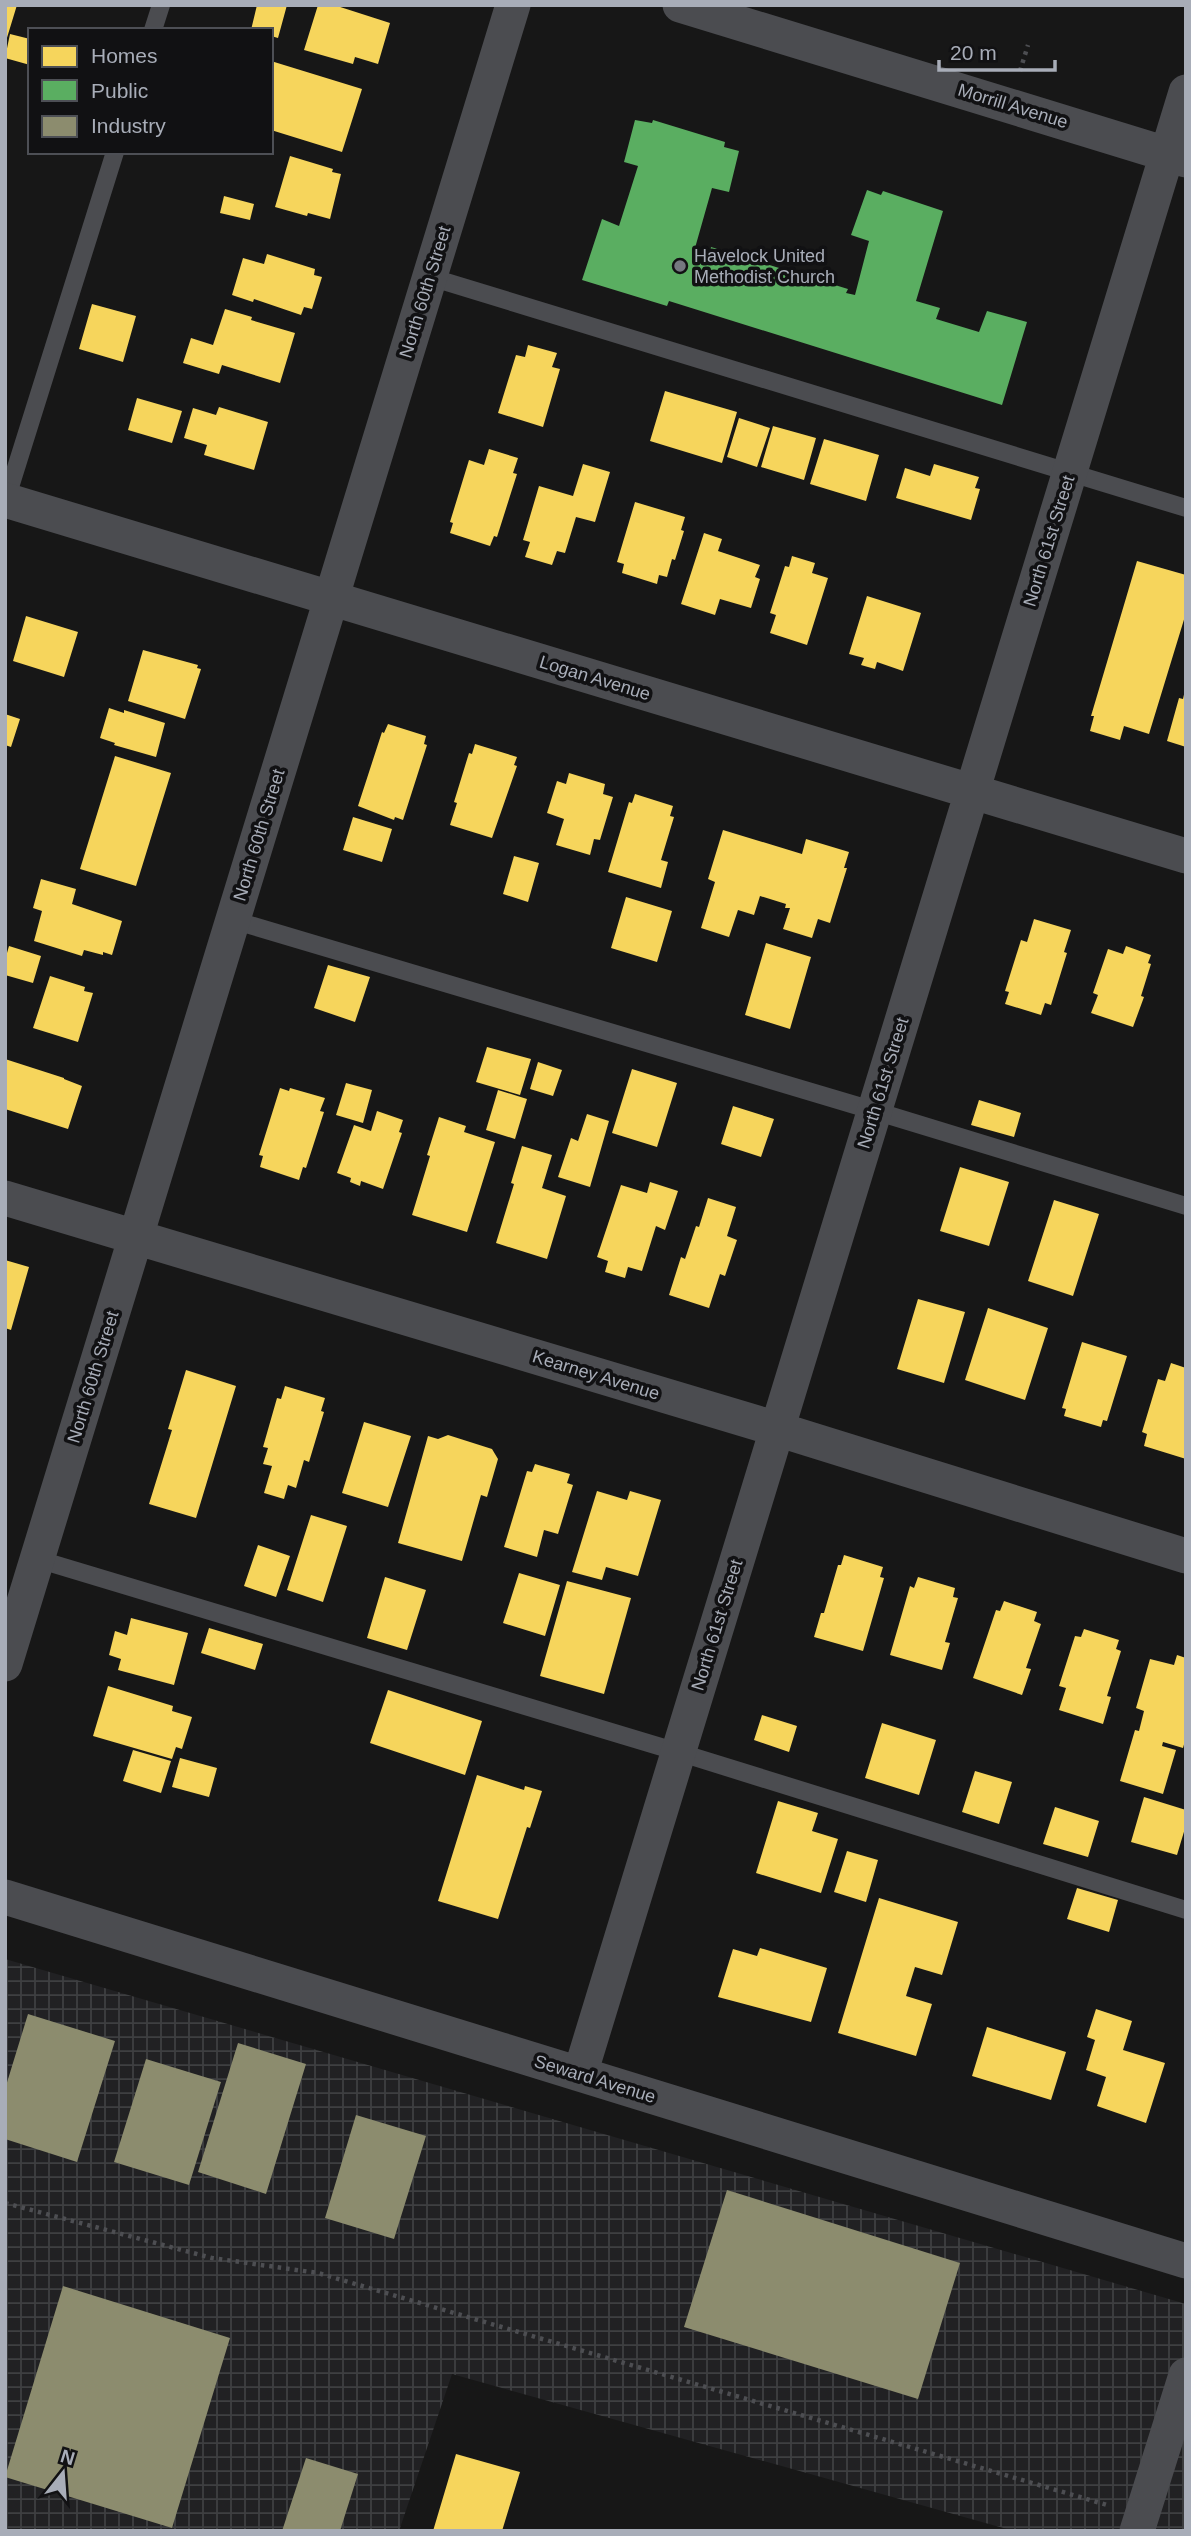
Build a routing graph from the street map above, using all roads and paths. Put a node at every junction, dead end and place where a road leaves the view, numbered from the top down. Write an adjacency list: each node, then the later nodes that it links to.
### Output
1 (161, 5): 4 (lane)
2 (513, 5): 10 (street, North 60th Street)
3 (680, 5): 9 (street, Morrill Avenue)
4 (154, 28)
5 (1028, 45): 6 (path)
6 (1019, 75)
7 (1186, 92): 9 (street, North 61st Street)
8 (114, 154): 12 (lane)
9 (1176, 157): 11 (street, North 61st Street)
10 (430, 277): 11 (lane); 14 (street, North 60th Street)
11 (1070, 472): 13 (lane); 15 (street, North 61st Street)
12 (5, 501): 14 (street, Logan Avenue)
13 (1186, 508)
14 (331, 599): 15 (street, Logan Avenue); 17 (street, North 60th Street)
15 (972, 791): 16 (street, Logan Avenue); 18 (street, North 61st Street)
16 (1186, 856)
17 (233, 920): 18 (lane); 21 (street, North 60th Street)
18 (875, 1111): 20 (lane); 22 (street, North 61st Street)
19 (5, 1198): 21 (street, Kearney Avenue)
20 (1186, 1206)
21 (136, 1238): 22 (street, Kearney Avenue); 24 (street, North 60th Street)
22 (777, 1429): 23 (street, Kearney Avenue); 26 (street, North 61st Street)
23 (1186, 1556)
24 (37, 1559): 25 (street, North 60th Street); 26 (lane)
25 (5, 1664)
26 (678, 1752): 28 (lane); 29 (street, North 61st Street)
27 (5, 1897): 29 (street, Seward Avenue)
28 (1186, 1910)
29 (580, 2074): 31 (street, Seward Avenue)
30 (5, 2203): 33 (path)
31 (1186, 2261)
32 (1186, 2375): 33 (street)
33 (1126, 2519)

